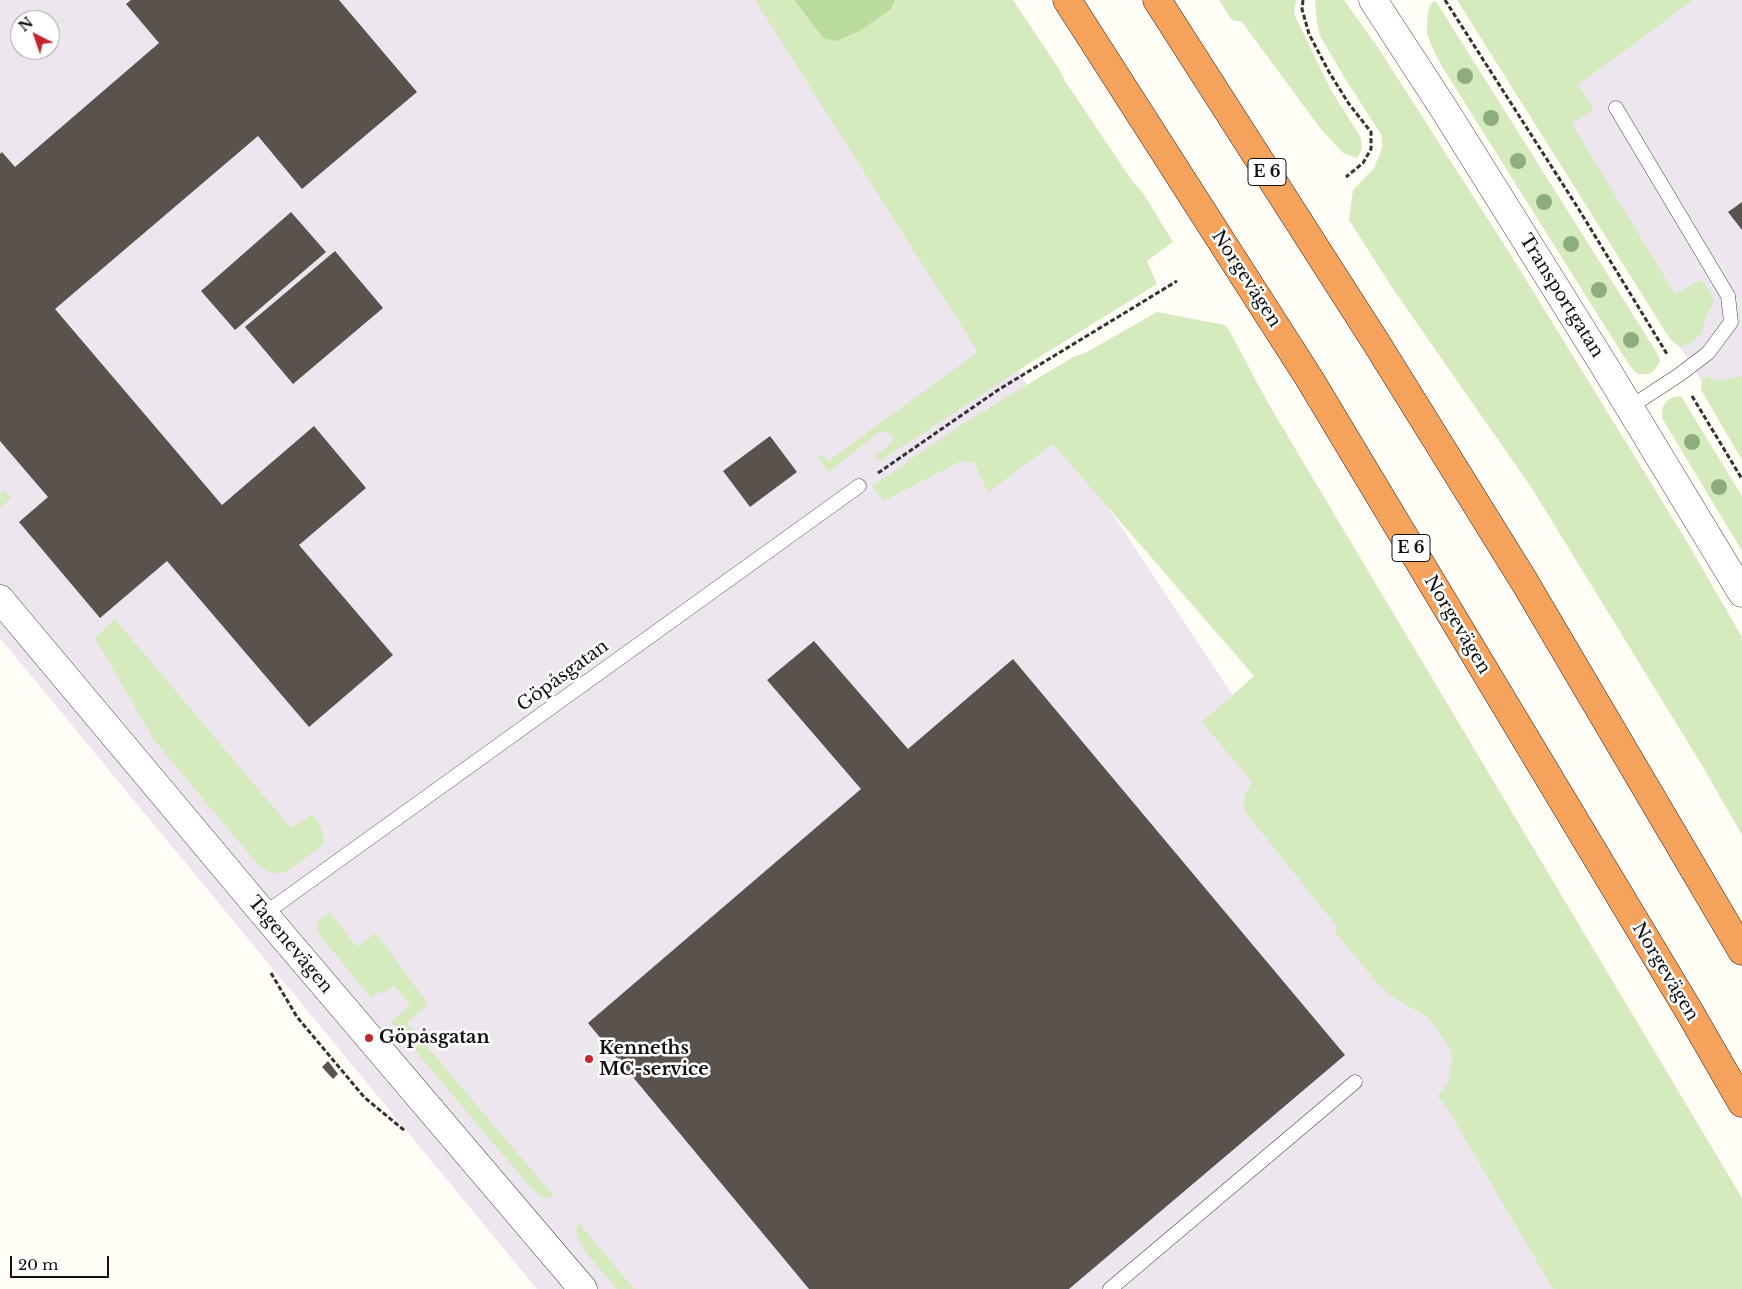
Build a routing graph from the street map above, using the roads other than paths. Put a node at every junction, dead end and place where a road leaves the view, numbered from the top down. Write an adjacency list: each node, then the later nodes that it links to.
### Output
1 (1066, 0): 14 (highway, Norgevägen / E 6)
2 (1157, 0): 9 (highway, E 6)
3 (1376, 1): 5 (street, Transportgatan)
4 (1616, 108): 5 (lane)
5 (1630, 406): 7 (street, Transportgatan)
6 (859, 486): 10 (lane, Göpåsgatan)
7 (1742, 593)
8 (0, 599): 10 (street, Tagenevägen)
9 (1718, 910): 11 (highway); 12 (highway, E 6)
10 (264, 914): 15 (street, Tagenevägen)
11 (1742, 943)
12 (1742, 950)
13 (1356, 1082): 16 (lane)
14 (1742, 1103)
15 (583, 1289)
16 (1110, 1289)

